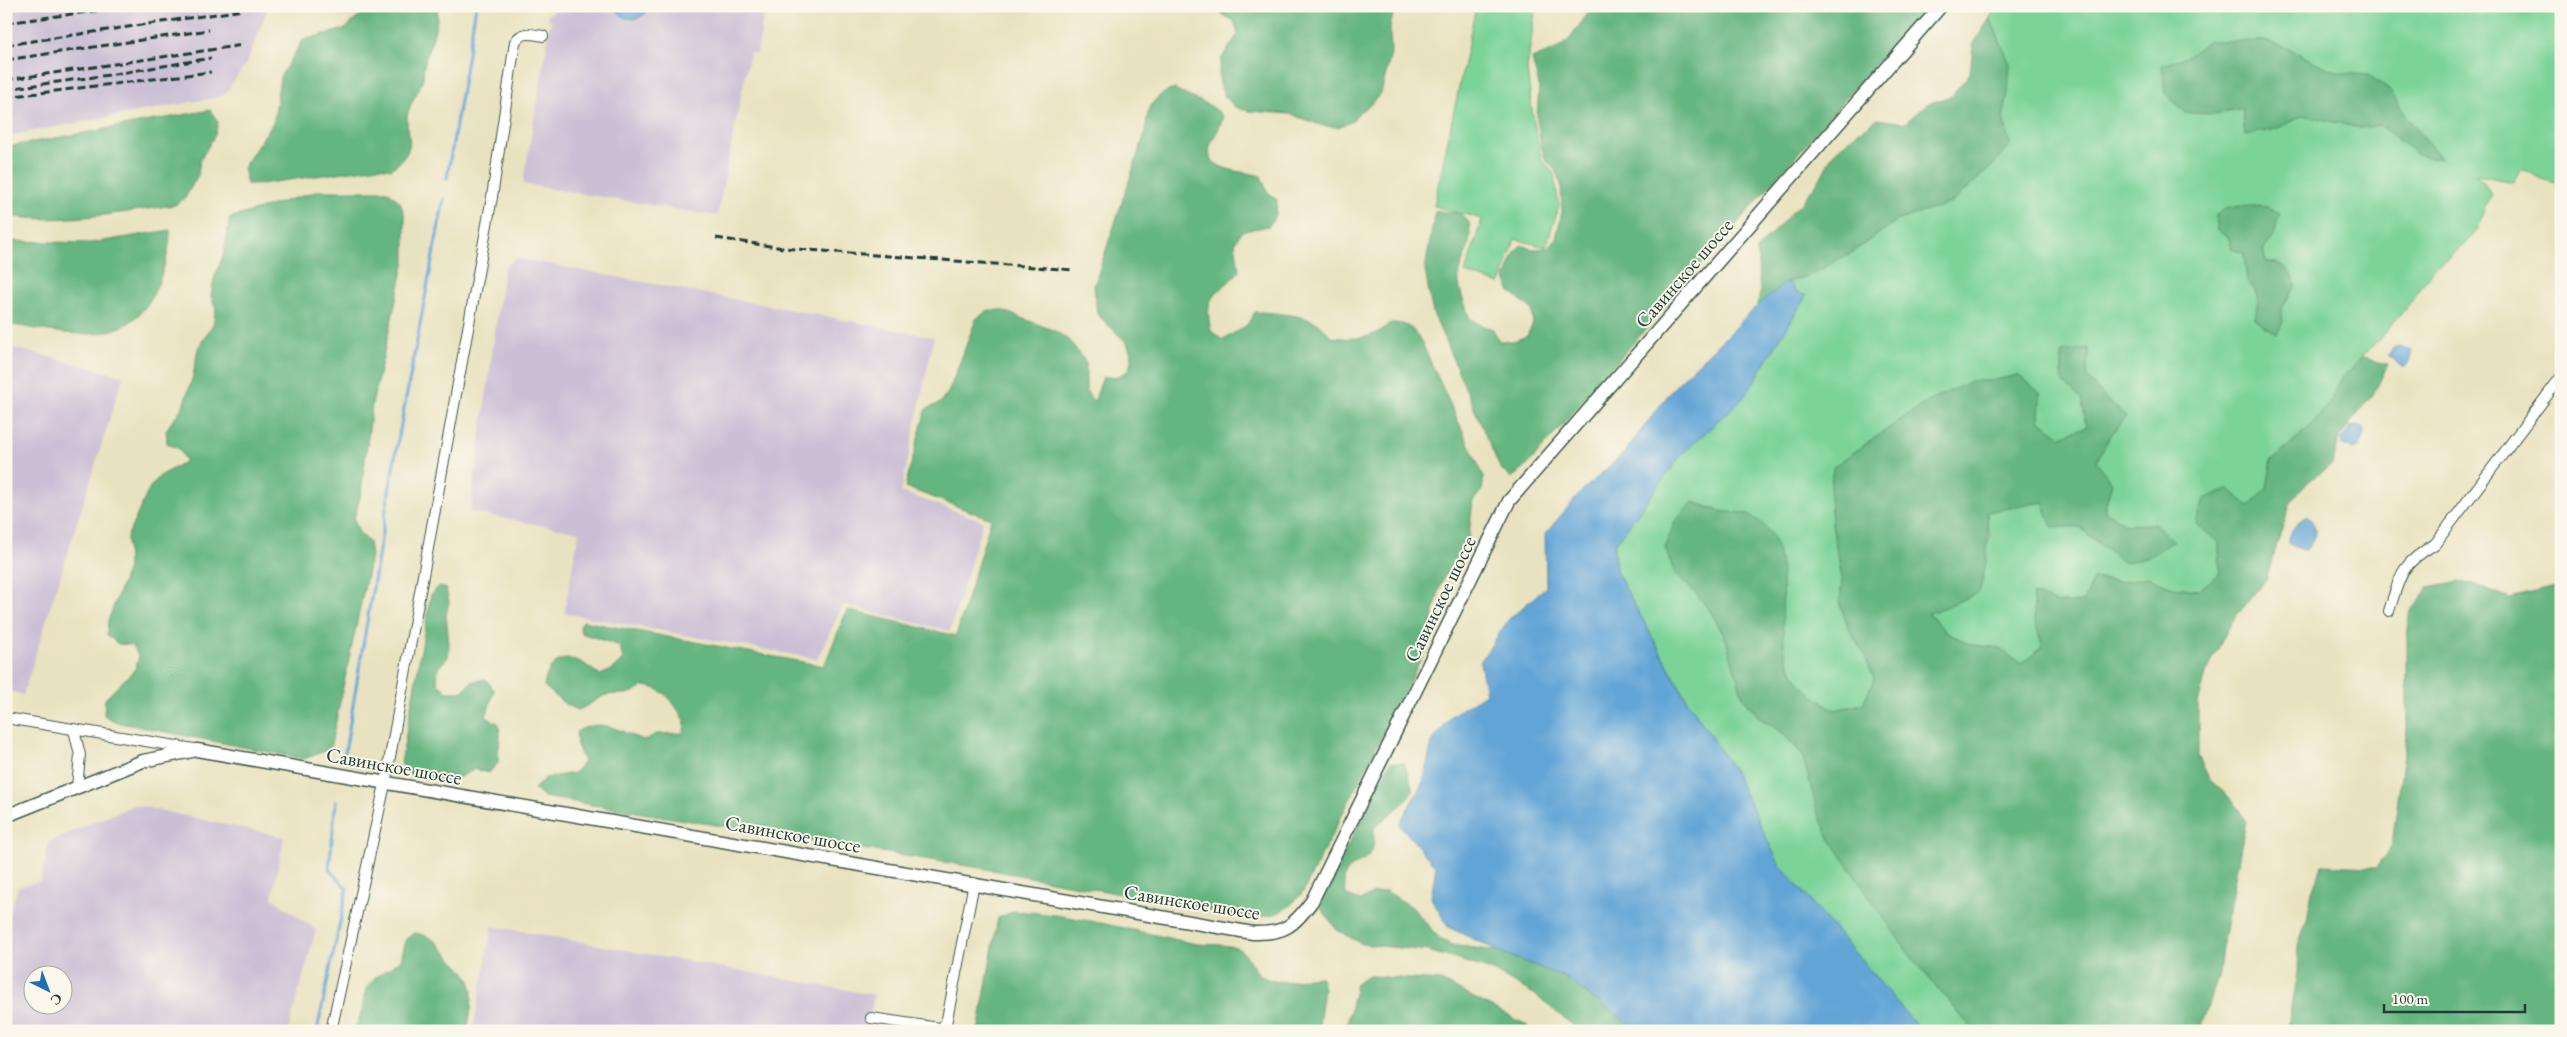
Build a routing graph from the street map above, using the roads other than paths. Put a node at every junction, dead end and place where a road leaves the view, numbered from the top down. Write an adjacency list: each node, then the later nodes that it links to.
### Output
1 (1941, 6): 11 (street, Савинское шоссе)
2 (543, 36): 8 (street)
3 (2561, 377): 4 (street)
4 (2389, 611)
5 (6, 718): 6 (street)
6 (74, 730): 7 (street); 9 (street)
7 (197, 750): 8 (street, Савинское шоссе); 9 (street, Савинское шоссе)
8 (385, 784): 11 (street, Савинское шоссе); 13 (street)
9 (77, 788): 10 (street, Савинское шоссе)
10 (6, 816)
11 (974, 883): 12 (street)
12 (871, 1018)
13 (331, 1031)

